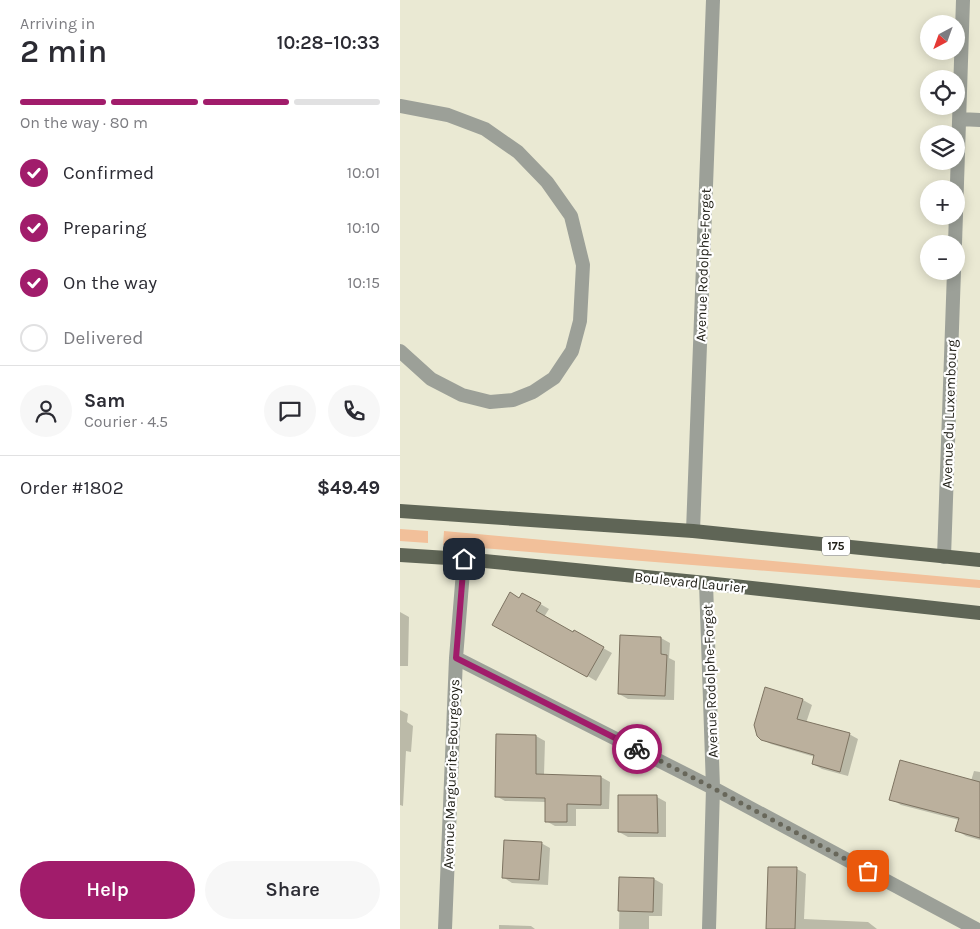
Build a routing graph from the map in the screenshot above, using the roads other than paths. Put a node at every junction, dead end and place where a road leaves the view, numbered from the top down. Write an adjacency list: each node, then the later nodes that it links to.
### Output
1 (713, 0): 10 (street, Avenue Rodolphe-Forget)
2 (963, 0): 4 (street)
3 (400, 106): 8 (street)
4 (960, 119): 5 (street); 6 (street)
5 (980, 120)
6 (956, 235)
7 (954, 280): 12 (street, Avenue du Luxembourg)
8 (400, 351)
9 (400, 511): 10 (main road, 175)
10 (693, 531): 12 (main road, 175)
11 (400, 555): 13 (main road, Boulevard Laurier)
12 (944, 557): 14 (main road, 175)
13 (464, 559): 15 (main road, Boulevard Laurier); 17 (street, Avenue Marguerite-Bourgeoys)
14 (980, 560)
15 (706, 583): 16 (main road, Boulevard Laurier); 18 (street, Avenue Rodolphe-Forget)
16 (980, 613)
17 (456, 658): 18 (street); 20 (street, Avenue Marguerite-Bourgeoys)
18 (713, 788): 19 (street); 21 (street, Avenue Rodolphe-Forget)
19 (973, 928)
20 (445, 929)
21 (709, 929)

